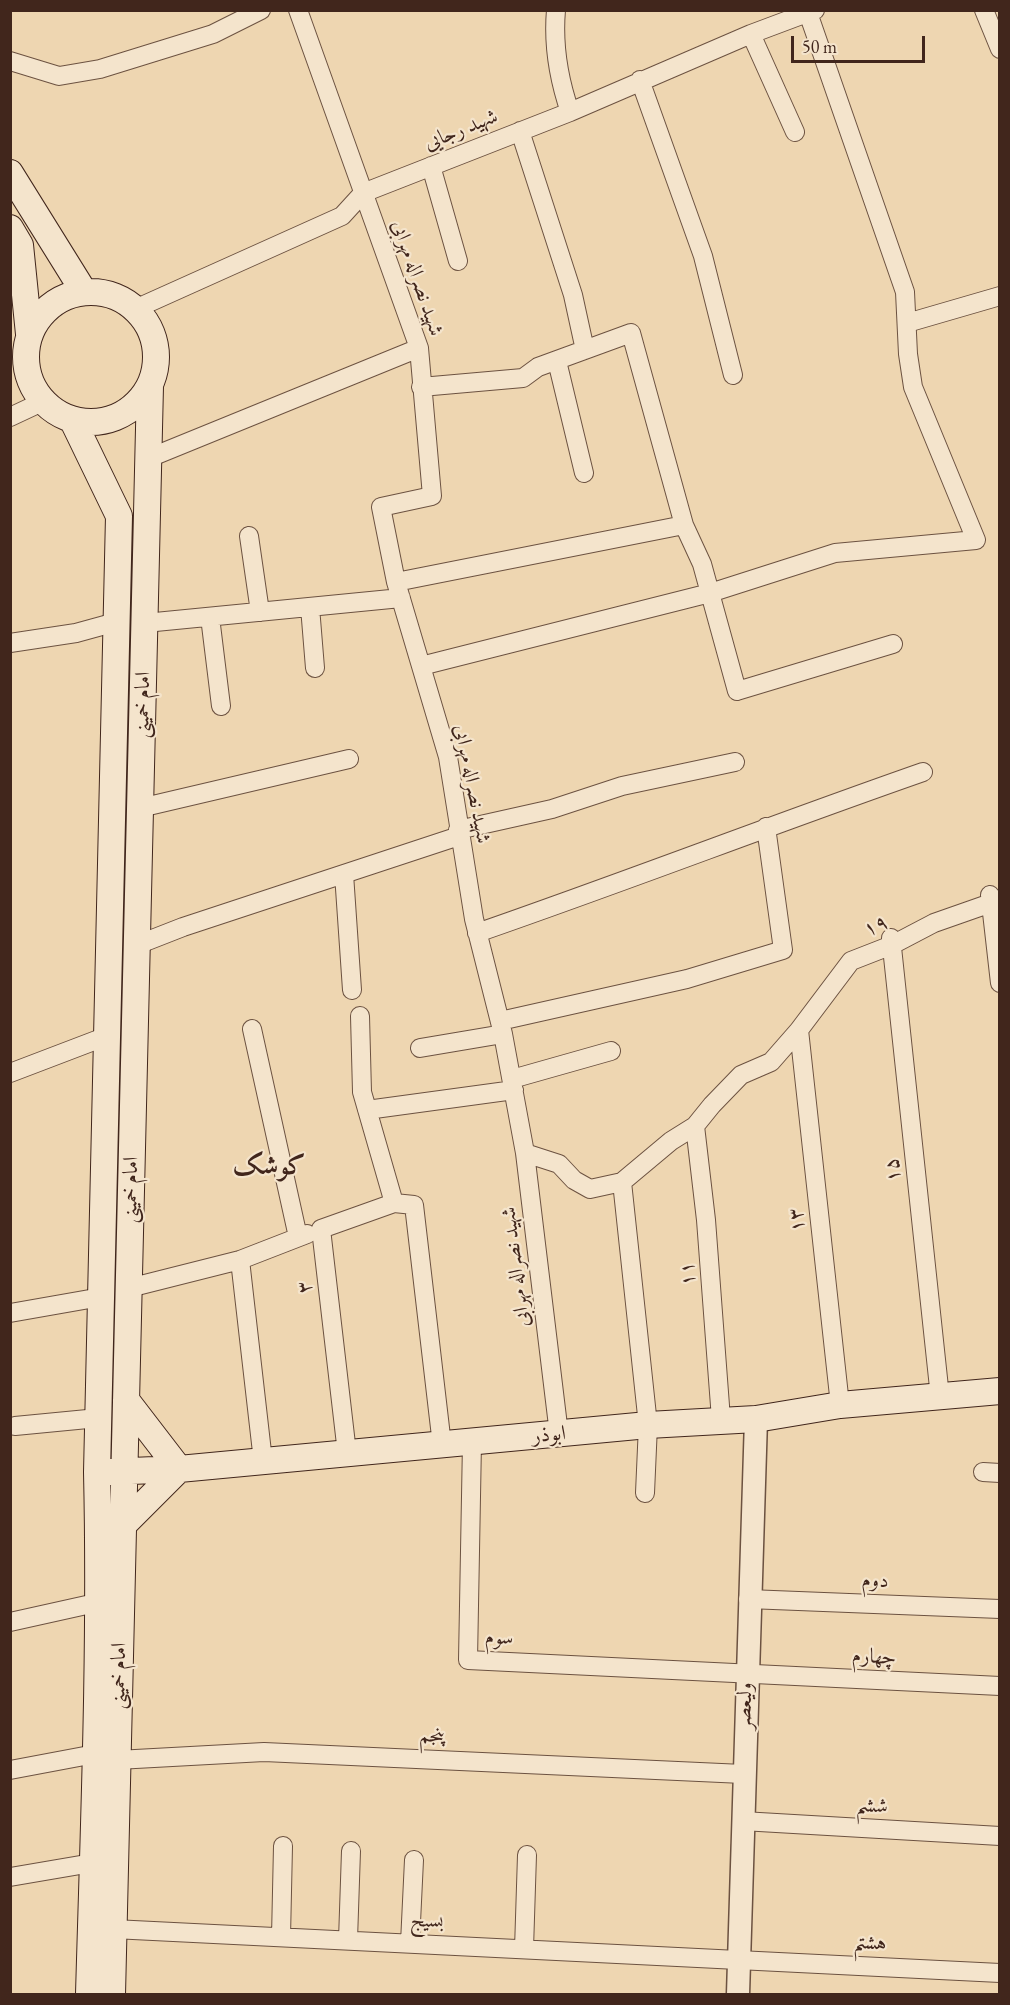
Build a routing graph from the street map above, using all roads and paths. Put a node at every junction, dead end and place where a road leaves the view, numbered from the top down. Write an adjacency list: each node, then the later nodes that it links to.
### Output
1 (261, 10): 8 (street)
2 (298, 10): 15 (street, شهید نصراله مهرابی)
3 (556, 10): 10 (street)
4 (984, 10): 7 (street)
5 (810, 11): 6 (street, شهید رجایی); 21 (street)
6 (751, 34): 9 (street, شهید رجایی); 12 (street)
7 (999, 49)
8 (10, 62)
9 (640, 80): 10 (street, شهید رجایی); 26 (street)
10 (570, 112): 11 (street, شهید رجایی)
11 (520, 131): 13 (street, شهید رجایی); 24 (street)
12 (795, 132)
13 (431, 166): 15 (street, شهید رجایی); 17 (street)
14 (10, 173): 18 (main road)
15 (363, 193): 20 (street, شهید رجایی); 23 (street, شهید نصراله مهرابی)
16 (10, 228): 22 (main road)
17 (458, 261)
18 (84, 292): 20 (main road); 22 (main road)
19 (999, 296): 21 (street)
20 (135, 309): 27 (main road)
21 (907, 323): 37 (street)
22 (29, 334): 29 (main road)
23 (419, 348): 28 (street, شهید نصراله مهرابی); 32 (street)
24 (585, 350): 25 (street); 34 (street)
25 (556, 360): 28 (street); 33 (street)
26 (733, 375)
27 (150, 386): 31 (main road); 32 (main road, امام خمینی)
28 (421, 387): 36 (street, شهید نصراله مهرابی)
29 (42, 402): 30 (street); 31 (main road)
30 (10, 417)
31 (73, 421): 41 (main road, امام خمینی)
32 (148, 458): 42 (main road, امام خمینی)
33 (584, 473)
34 (684, 525): 36 (street); 37 (street)
35 (249, 536): 39 (street)
36 (399, 590): 38 (street); 45 (street, شهید نصراله مهرابی)
37 (710, 593): 44 (street); 45 (street)
38 (310, 607): 39 (street); 46 (street)
39 (260, 612): 40 (street)
40 (210, 617): 42 (street); 47 (street)
41 (116, 621): 43 (street); 65 (main road, امام خمینی)
42 (145, 623): 51 (main road, امام خمینی)
43 (10, 643)
44 (892, 645)
45 (421, 666): 53 (street, شهید نصراله مهرابی)
46 (315, 668)
47 (220, 706)
48 (349, 759): 51 (street)
49 (735, 762): 53 (street)
50 (923, 772): 52 (street)
51 (140, 808): 58 (main road, امام خمینی)
52 (766, 827): 56 (street); 62 (street)
53 (458, 833): 54 (street); 56 (street, شهید نصراله مهرابی)
54 (344, 874): 58 (street); 60 (street)
55 (995, 900): 57 (street, ۱۹); 59 (street)
56 (477, 933): 62 (street, شهید نصراله مهرابی)
57 (891, 941): 64 (street, ۱۹); 82 (street, ۱۵)
58 (137, 945): 78 (main road, امام خمینی)
59 (999, 983)
60 (352, 990)
61 (360, 1016): 70 (street)
62 (502, 1028): 66 (street); 69 (street, شهید نصراله مهرابی)
63 (252, 1029): 76 (street)
64 (799, 1030): 71 (street, ۱۹); 84 (street, ۱۳)
65 (107, 1036): 68 (street); 79 (main road, امام خمینی)
66 (420, 1048)
67 (611, 1051): 69 (street)
68 (10, 1073)
69 (513, 1084): 70 (street); 72 (street, شهید نصراله مهرابی)
70 (367, 1110): 74 (street)
71 (695, 1126): 73 (street, ۱۹); 86 (street, ۱۱)
72 (525, 1153): 73 (street); 90 (street, شهید نصراله مهرابی)
73 (622, 1182): 88 (street)
74 (394, 1203): 75 (street); 92 (street)
75 (321, 1229): 76 (street); 94 (street, ۳)
76 (298, 1238): 77 (street)
77 (240, 1260): 78 (street); 95 (street)
78 (129, 1288): 83 (main road, امام خمینی)
79 (101, 1297): 80 (street); 85 (main road, امام خمینی)
80 (10, 1313)
81 (999, 1391): 82 (main road, ابوذر)
82 (940, 1397): 84 (main road, ابوذر)
83 (126, 1400): 96 (main road); 97 (main road, امام خمینی)
84 (840, 1405): 87 (main road, ابوذر)
85 (98, 1418): 89 (street); 98 (main road, امام خمینی)
86 (721, 1419): 87 (main road, ابوذر); 88 (main road, ابوذر); 93 (street)
87 (756, 1419): 93 (street, ولیعصر)
88 (648, 1425): 90 (main road, ابوذر); 99 (street)
89 (15, 1426)
90 (559, 1434): 91 (main road, ابوذر)
91 (472, 1442): 92 (main road, ابوذر); 105 (street, سوم)
92 (442, 1444): 94 (main road, ابوذر)
93 (755, 1452): 101 (street, ولیعصر)
94 (347, 1453): 95 (main road, ابوذر)
95 (263, 1461): 96 (main road, ابوذر)
96 (179, 1469): 97 (main road, ابوذر); 100 (main road)
97 (124, 1471): 98 (main road, ابوذر); 100 (main road, امام خمینی)
98 (97, 1472): 102 (main road, امام خمینی)
99 (645, 1492)
100 (123, 1525): 107 (main road, امام خمینی)
101 (748, 1599): 103 (street, دوم); 105 (street, ولیعصر)
102 (100, 1602): 104 (street); 107 (main road, امام خمینی)
103 (999, 1609)
104 (10, 1622)
105 (746, 1672): 106 (street, چهارم); 109 (street, ولیعصر)
106 (999, 1686)
107 (106, 1757): 108 (street, پنجم); 109 (street, پنجم); 116 (main road, امام خمینی); 118 (main road, امام خمینی)
108 (10, 1770)
109 (743, 1774): 110 (street, ولیعصر)
110 (742, 1821): 111 (street, ششم); 123 (street, ولیعصر)
111 (999, 1836)
112 (283, 1846): 119 (street)
113 (351, 1851): 120 (street)
114 (527, 1855): 122 (street)
115 (414, 1860): 121 (street)
116 (92, 1863): 117 (street); 125 (main road, امام خمینی)
117 (10, 1877)
118 (113, 1929): 119 (street, بسیج); 126 (main road, امام خمینی)
119 (281, 1937): 120 (street, بسیج)
120 (348, 1940): 121 (street, بسیج)
121 (411, 1943): 122 (street, بسیج)
122 (524, 1948): 123 (street, بسیج)
123 (738, 1959): 124 (street, هشتم); 127 (street, ولیعصر)
124 (999, 1973)
125 (89, 1995)
126 (112, 1995)
127 (738, 1995)

